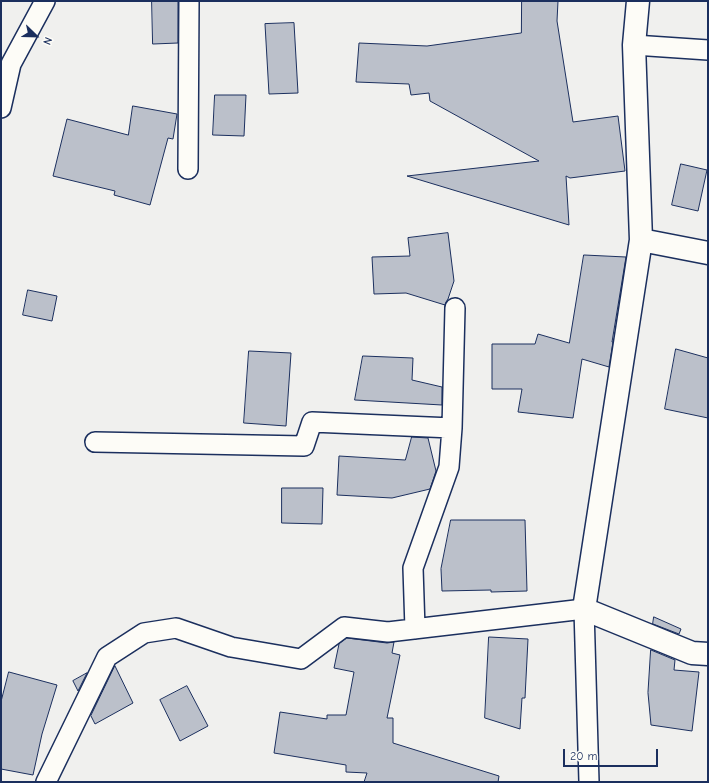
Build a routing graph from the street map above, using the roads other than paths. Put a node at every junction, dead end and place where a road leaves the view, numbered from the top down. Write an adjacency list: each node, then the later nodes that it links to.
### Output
1 (45, 1): 6 (lane)
2 (189, 1): 7 (lane)
3 (638, 1): 4 (street)
4 (634, 45): 5 (lane); 8 (street)
5 (708, 50)
6 (1, 108)
7 (188, 169)
8 (641, 240): 9 (street); 13 (street)
9 (708, 253)
10 (454, 308): 11 (lane)
11 (452, 428): 12 (lane); 14 (lane)
12 (95, 442)
13 (584, 609): 14 (lane); 15 (street); 17 (lane)
14 (415, 629): 16 (lane)
15 (708, 654)
16 (46, 782)
17 (589, 782)

